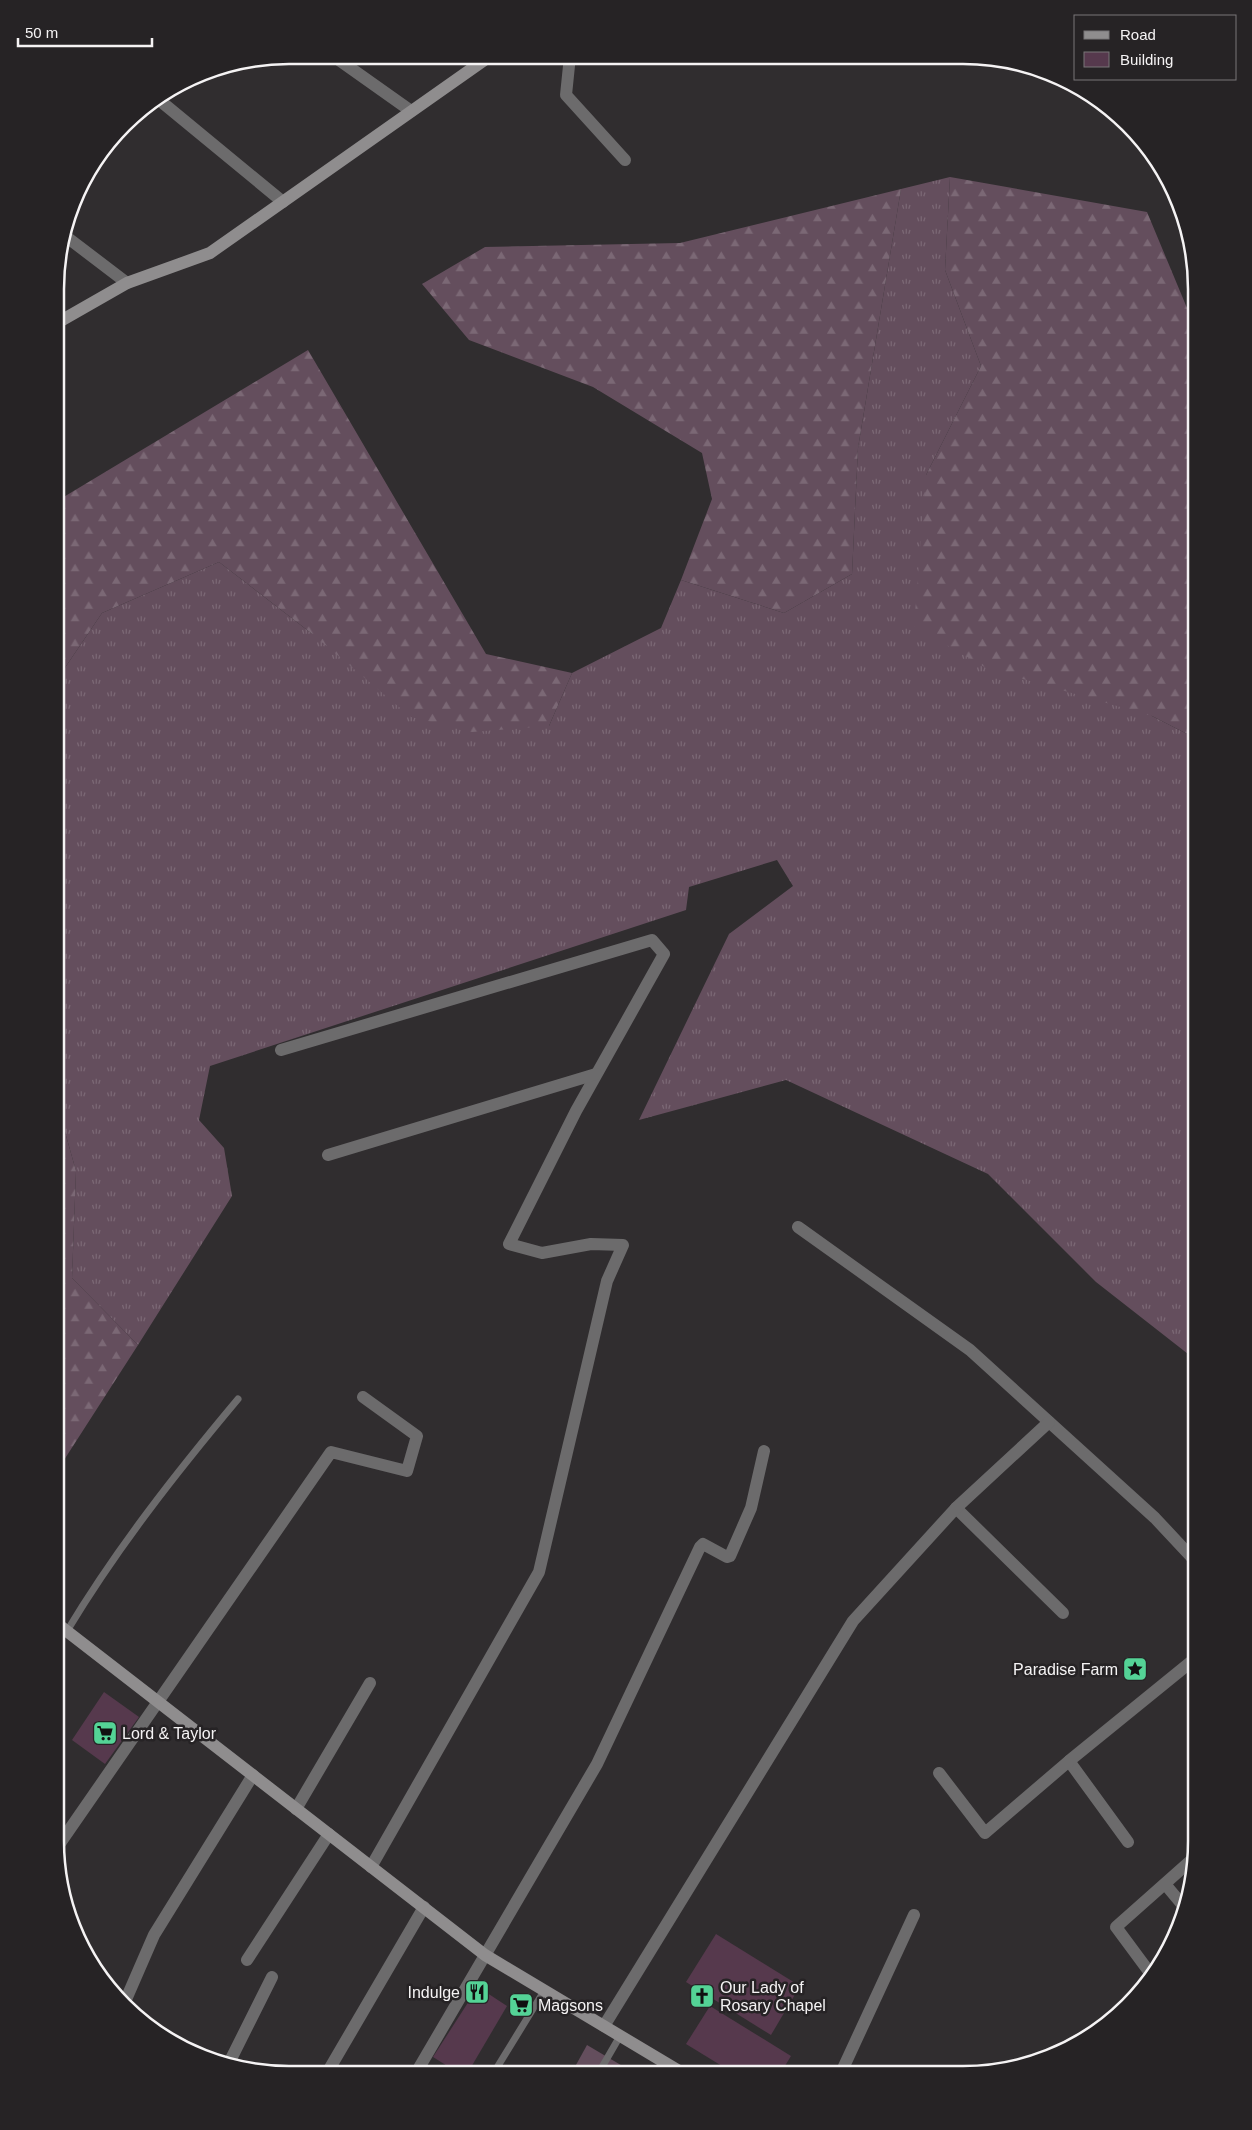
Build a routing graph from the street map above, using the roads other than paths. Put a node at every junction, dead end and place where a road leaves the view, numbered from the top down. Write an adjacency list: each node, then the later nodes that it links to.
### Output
1 (345, 64): 5 (street)
2 (479, 64): 5 (street)
3 (569, 64): 6 (street)
4 (163, 102): 7 (street)
5 (411, 111): 7 (street)
6 (625, 160)
7 (283, 202): 9 (street)
8 (69, 239): 9 (street)
9 (128, 283): 10 (street)
10 (64, 319)
11 (281, 1050): 12 (street)
12 (596, 1074): 13 (street); 35 (street)
13 (328, 1155)
14 (798, 1227): 17 (street)
15 (363, 1397): 26 (street)
16 (238, 1399): 23 (lane)
17 (1049, 1422): 19 (street); 20 (street)
18 (764, 1451): 40 (street)
19 (956, 1508): 21 (street); 46 (street)
20 (1188, 1554)
21 (1063, 1613)
22 (64, 1629): 23 (street)
23 (67, 1631): 26 (street)
24 (1188, 1664): 27 (street)
25 (370, 1683): 30 (street)
26 (158, 1702): 29 (street); 32 (street)
27 (1069, 1762): 28 (street); 33 (street)
28 (939, 1773)
29 (253, 1775): 30 (street); 45 (street)
30 (296, 1808): 31 (street)
31 (329, 1834): 35 (street); 41 (street)
32 (64, 1837)
33 (1128, 1842)
34 (1187, 1864): 36 (street)
35 (371, 1867): 38 (street)
36 (1165, 1884): 37 (street); 42 (street)
37 (1180, 1903)
38 (424, 1908): 40 (street); 49 (street)
39 (914, 1915): 54 (street)
40 (485, 1955): 44 (street); 50 (street)
41 (247, 1960)
42 (1148, 1970)
43 (272, 1977): 48 (street)
44 (544, 1991): 46 (street); 51 (lane)
45 (127, 1997)
46 (604, 2026): 47 (street)
47 (620, 2036): 52 (lane); 53 (street)
48 (231, 2059)
49 (331, 2066)
50 (421, 2066)
51 (498, 2066)
52 (603, 2066)
53 (671, 2066)
54 (844, 2066)

